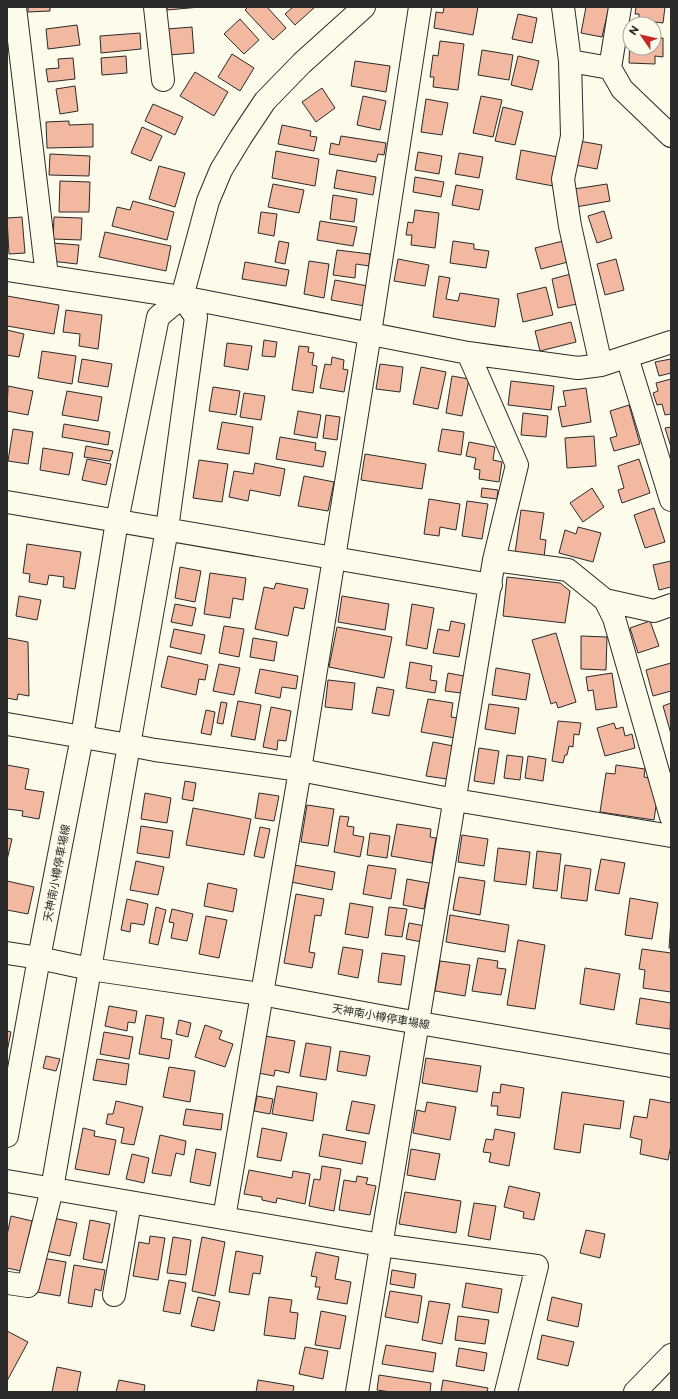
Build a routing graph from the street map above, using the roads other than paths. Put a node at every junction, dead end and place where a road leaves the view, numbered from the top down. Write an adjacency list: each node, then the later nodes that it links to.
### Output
1 (15, 7): 12 (street)
2 (155, 7): 9 (street)
3 (420, 7): 14 (street)
4 (563, 7): 7 (street)
5 (620, 7): 8 (street)
6 (357, 9): 13 (street)
7 (570, 61): 8 (street); 18 (street)
8 (610, 68): 10 (street)
9 (163, 80)
10 (671, 136)
11 (7, 270): 12 (street)
12 (47, 276): 13 (street)
13 (182, 297): 14 (street); 21 (street, 天神南小樽停車場線); 22 (street)
14 (370, 333): 16 (street); 23 (street)
15 (671, 342): 17 (street)
16 (468, 352): 18 (street); 24 (street)
17 (627, 357): 18 (street); 19 (street)
18 (601, 366)
19 (671, 500)
20 (7, 502): 21 (street)
21 (117, 521): 22 (street); 29 (street, 天神南小樽停車場線)
22 (167, 529): 23 (street); 30 (street)
23 (334, 558): 25 (street); 31 (street)
24 (494, 560): 25 (street); 26 (street)
25 (491, 585): 32 (street)
26 (605, 600): 27 (street); 33 (street)
27 (671, 605)
28 (7, 724): 29 (street)
29 (82, 737): 30 (street); 36 (street, 天神南小樽停車場線)
30 (129, 745): 31 (street); 37 (street)
31 (300, 770): 32 (street); 38 (street)
32 (455, 800): 34 (street); 39 (street)
33 (671, 817)
34 (671, 836)
35 (7, 953): 36 (street)
36 (39, 958): 37 (street, 天神南小樽停車場線); 41 (street)
37 (90, 969): 38 (street, 天神南小樽停車場線); 43 (street)
38 (261, 994): 39 (street, 天神南小樽停車場線); 45 (street)
39 (417, 1022): 40 (street, 天神南小樽停車場線); 46 (street)
40 (671, 1066)
41 (7, 1136)
42 (7, 1181): 43 (street)
43 (52, 1189): 44 (street); 47 (street)
44 (130, 1202): 45 (street); 48 (street)
45 (224, 1218): 46 (street)
46 (381, 1245): 50 (street); 51 (street)
47 (8, 1283)
48 (114, 1295)
49 (671, 1355): 52 (street)
50 (357, 1392)
51 (506, 1392)
52 (635, 1392)

